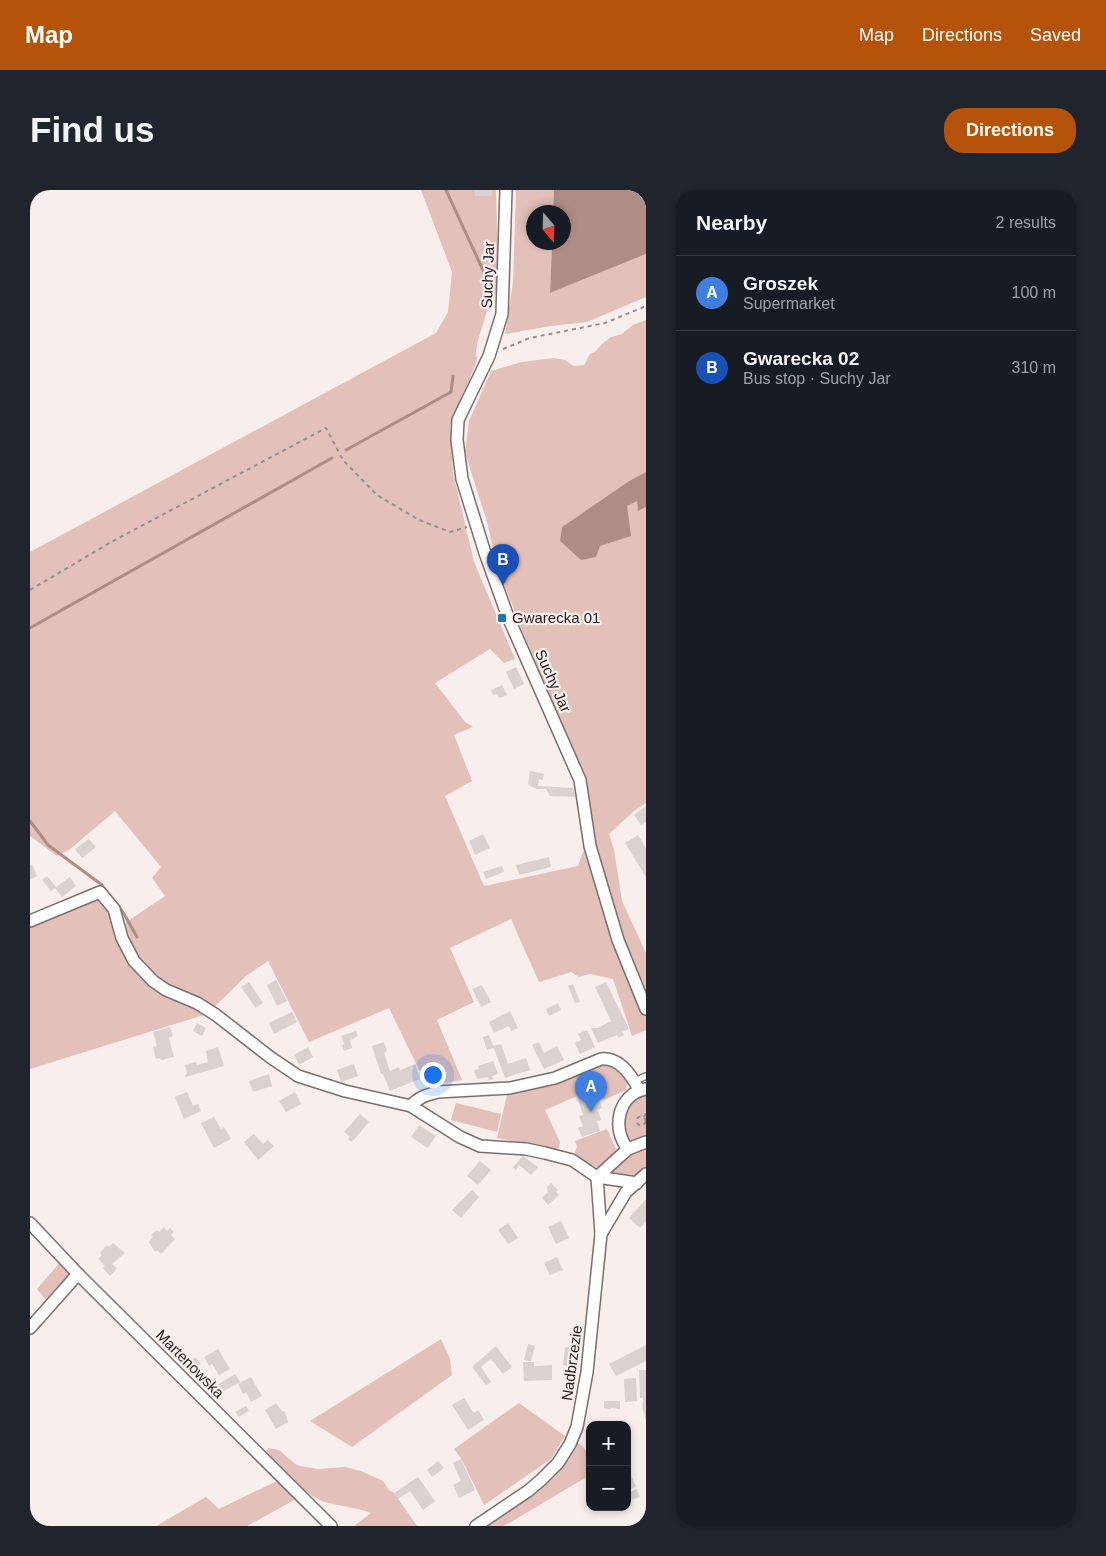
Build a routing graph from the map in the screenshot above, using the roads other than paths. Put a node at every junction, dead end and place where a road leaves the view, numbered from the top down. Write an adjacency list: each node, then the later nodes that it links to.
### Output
1 (506, 190): 3 (street, Suchy Jar)
2 (30, 921): 6 (street)
3 (646, 1009)
4 (646, 1076): 5 (lane)
5 (640, 1087): 6 (street); 8 (street)
6 (411, 1106): 10 (street)
7 (646, 1142): 8 (street)
8 (628, 1148): 10 (street)
9 (646, 1174): 11 (street, Nadbrzezie)
10 (597, 1177): 11 (street); 13 (street)
11 (637, 1183): 13 (street, Nadbrzezie)
12 (30, 1222): 14 (street, Martenowska)
13 (601, 1234): 17 (street, Nadbrzezie)
14 (78, 1274): 15 (street); 16 (street, Martenowska)
15 (30, 1328)
16 (331, 1526)
17 (476, 1526)

